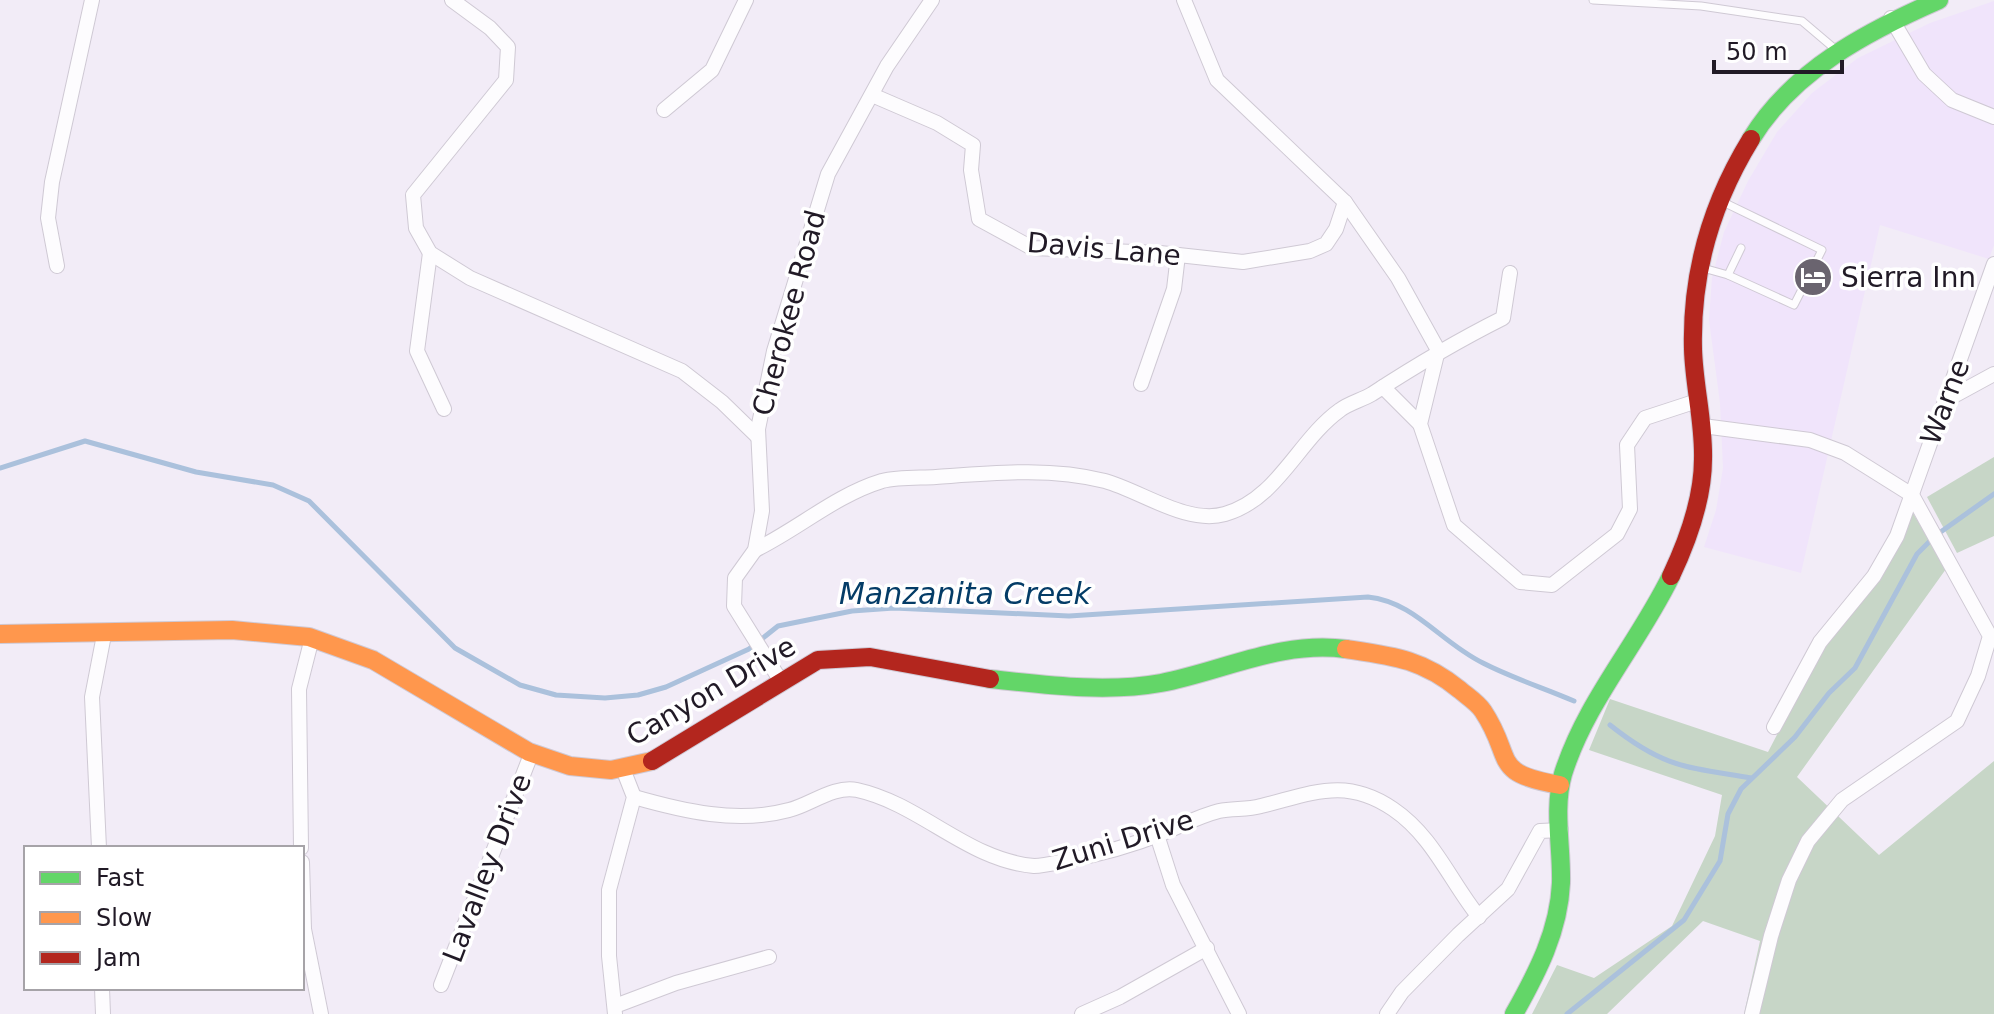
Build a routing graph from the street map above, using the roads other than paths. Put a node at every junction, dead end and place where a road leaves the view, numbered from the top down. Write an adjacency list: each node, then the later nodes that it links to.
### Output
1 (92, 0): 20 (street)
2 (452, 0): 17 (street)
3 (746, 0): 12 (street)
4 (932, 0): 11 (street, Cherokee Road)
5 (1184, 0): 15 (street)
6 (1593, 0): 8 (lane)
7 (1939, 0): 9 (street)
8 (1700, 3): 10 (lane)
9 (1891, 18): 10 (street); 13 (street)
10 (1838, 51): 14 (street)
11 (872, 95): 18 (street, Davis Lane); 33 (street, Cherokee Road)
12 (664, 110)
13 (1994, 117)
14 (1715, 199): 21 (street); 23 (lane)
15 (1345, 202): 18 (street, Davis Lane); 24 (street)
16 (1741, 248): 23 (lane)
17 (430, 253): 30 (street); 33 (street)
18 (1178, 255): 26 (street)
19 (1994, 264): 28 (street, Warne)
20 (57, 266)
21 (1696, 266): 23 (lane); 29 (street)
22 (1510, 273): 24 (street)
23 (1728, 275)
24 (1438, 350): 27 (street); 31 (street)
25 (1994, 374): 28 (street)
26 (1141, 384)
27 (1383, 387): 31 (street); 35 (street)
28 (1948, 399): 34 (street, Warne)
29 (1697, 401): 31 (street); 32 (street)
30 (444, 409)
31 (1420, 424)
32 (1703, 426): 34 (street); 44 (street)
33 (758, 437): 35 (street, Cherokee Road)
34 (1912, 495): 38 (street); 41 (street, Warne)
35 (755, 550): 40 (street, Cherokee Road)
36 (0, 634): 37 (street, Canyon Drive)
37 (104, 635): 39 (street, Canyon Drive); 48 (street)
38 (1992, 635): 63 (street)
39 (312, 638): 42 (street, Canyon Drive); 49 (street)
40 (782, 683): 43 (street, Canyon Drive); 44 (street, Canyon Drive)
41 (1774, 727)
42 (532, 752): 43 (street, Canyon Drive); 54 (street, Lavalley Drive)
43 (623, 769): 45 (street)
44 (1560, 785): 46 (street)
45 (634, 797): 47 (street, Zuni Drive); 56 (street)
46 (1561, 830): 50 (street); 62 (street)
47 (1157, 835): 50 (street, Zuni Drive); 52 (street)
48 (99, 846)
49 (301, 846)
50 (1479, 917): 61 (street)
51 (304, 929): 58 (street)
52 (1207, 948): 59 (street); 60 (street)
53 (769, 957): 56 (street)
54 (441, 985)
55 (102, 990): 57 (street)
56 (615, 1010)
57 (103, 1014)
58 (321, 1014)
59 (1082, 1014)
60 (1239, 1014)
61 (1387, 1014)
62 (1514, 1014)
63 (1752, 1014)

